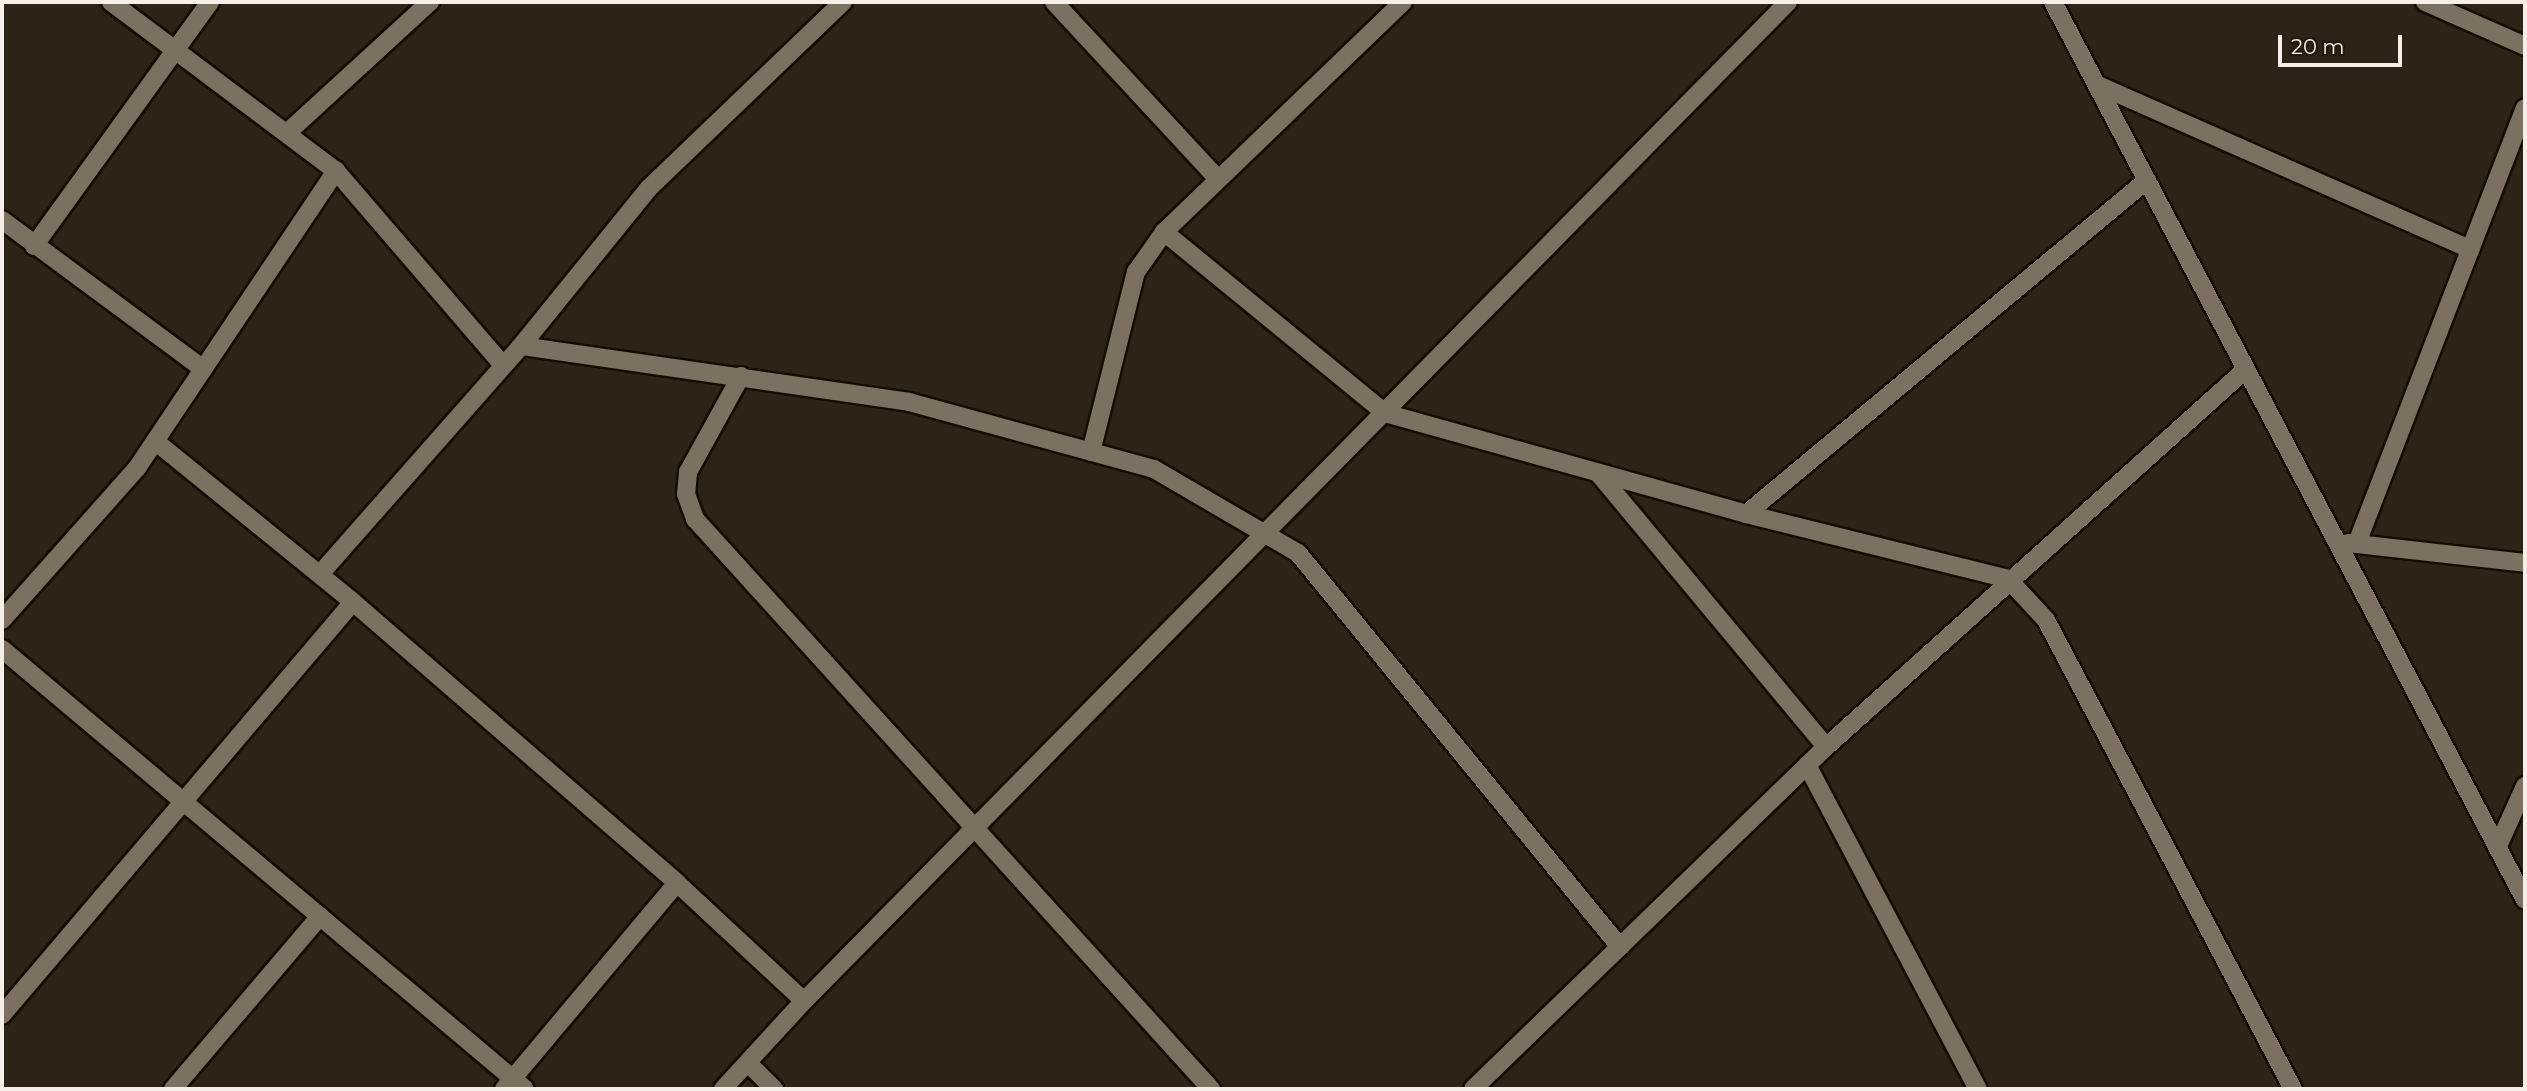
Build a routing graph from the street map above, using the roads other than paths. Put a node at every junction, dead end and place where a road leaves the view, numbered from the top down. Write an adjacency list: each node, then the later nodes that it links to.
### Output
1 (111, 2): 11 (street)
2 (210, 2): 11 (street)
3 (430, 2): 14 (street)
4 (843, 2): 22 (street)
5 (1054, 2): 16 (street)
6 (1403, 2): 16 (street)
7 (1788, 2): 27 (street)
8 (2053, 2): 12 (street)
9 (2425, 2): 10 (street)
10 (2525, 46)
11 (177, 48): 14 (street); 20 (street)
12 (2098, 85): 17 (street); 21 (street)
13 (2525, 108): 21 (street)
14 (287, 133): 15 (street)
15 (336, 171): 23 (street); 24 (street)
16 (1216, 177): 19 (street)
17 (2147, 180): 25 (street); 31 (street)
18 (2, 220): 20 (street)
19 (1164, 232): 27 (street); 29 (street)
20 (34, 246): 24 (street)
21 (2470, 248): 34 (street)
22 (521, 346): 23 (street); 26 (street)
23 (502, 364): 36 (street)
24 (203, 369): 28 (street)
25 (2245, 370): 33 (street); 37 (street)
26 (741, 376): 29 (street); 45 (street)
27 (1385, 414): 30 (street); 32 (street)
28 (155, 441): 36 (street); 39 (street)
29 (1091, 452): 32 (street)
30 (1598, 473): 31 (street); 41 (street)
31 (1746, 514): 37 (street)
32 (1268, 533): 45 (street); 50 (street)
33 (2334, 543): 34 (street); 46 (street)
34 (2357, 543): 35 (street)
35 (2525, 562)
36 (320, 574): 38 (street)
37 (2008, 579): 41 (street); 61 (street)
38 (353, 602): 44 (street); 47 (street)
39 (2, 620)
40 (2, 649): 44 (street)
41 (1826, 747): 42 (street)
42 (1807, 765): 50 (street); 60 (street)
43 (2524, 794): 46 (street)
44 (182, 800): 49 (street); 52 (street)
45 (976, 828): 51 (street); 58 (street)
46 (2498, 846): 48 (street)
47 (677, 883): 51 (street); 54 (street)
48 (2525, 900)
49 (320, 916): 54 (street); 55 (street)
50 (1620, 947): 59 (street)
51 (803, 1000): 53 (street)
52 (2, 1015)
53 (748, 1063): 56 (street); 57 (street)
54 (514, 1086)
55 (173, 1089)
56 (723, 1089)
57 (774, 1089)
58 (1211, 1089)
59 (1473, 1089)
60 (1978, 1089)
61 (2293, 1089)

